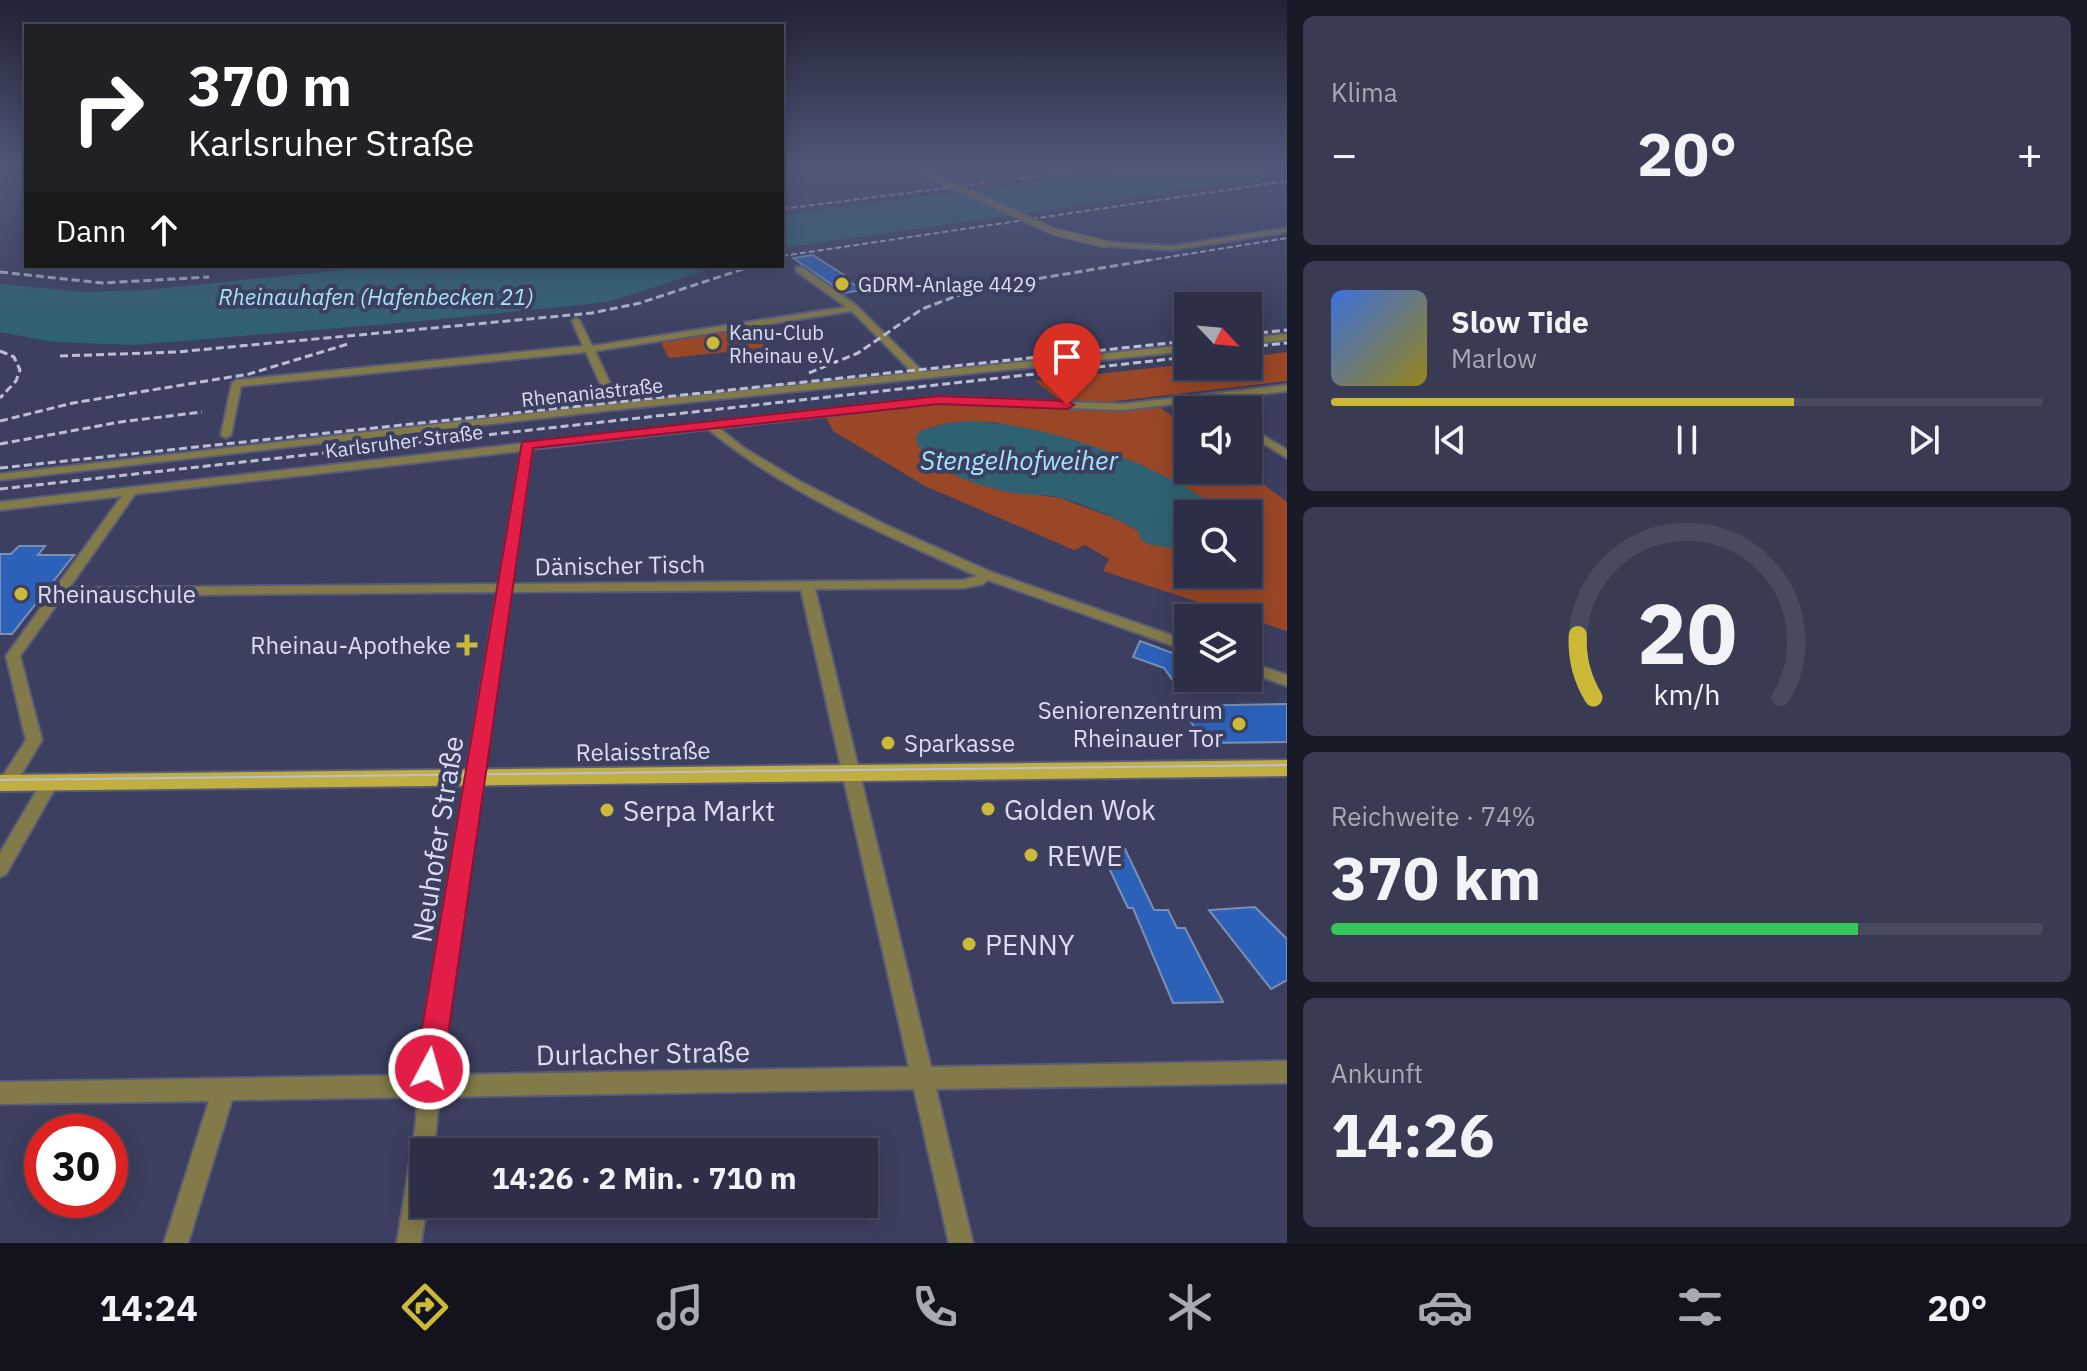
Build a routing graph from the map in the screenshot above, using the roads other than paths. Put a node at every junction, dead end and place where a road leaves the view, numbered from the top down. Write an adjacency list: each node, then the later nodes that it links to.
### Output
1 (1042, 226): 2 (street, bridge)
2 (1287, 230)
3 (799, 269): 4 (street)
4 (854, 308): 8 (street); 10 (street)
5 (576, 321): 8 (street)
6 (1287, 337): 7 (street)
7 (1262, 340)
8 (588, 348): 12 (street); 16 (street)
9 (1174, 349): 10 (street, Rhenaniastraße)
10 (920, 375): 20 (street, Rhenaniastraße)
11 (1287, 388): 13 (street, Karlsruher Straße)
12 (611, 396)
13 (1227, 396)
14 (1174, 402): 15 (street, Karlsruher Straße)
15 (709, 425): 18 (street, Karlsruher Straße); 23 (street)
16 (226, 435)
17 (1262, 438): 19 (street)
18 (527, 445): 21 (street, Karlsruher Straße); 25 (street, Neuhofer Straße)
19 (1287, 455)
20 (0, 477)
21 (131, 491): 22 (street, Karlsruher Straße); 26 (street)
22 (0, 506)
23 (986, 575): 24 (street, Dänischer Tisch); 27 (street)
24 (807, 586): 25 (street, Dänischer Tisch); 32 (street)
25 (504, 589): 26 (street, Dänischer Tisch); 33 (street, Neuhofer Straße)
26 (60, 592): 28 (street)
27 (1174, 641)
28 (6, 656): 34 (street)
29 (1262, 672): 30 (street)
30 (1287, 681)
31 (1287, 768): 32 (main road, Relaisstraße)
32 (849, 773): 33 (main road, Relaisstraße); 38 (street)
33 (476, 778): 35 (main road, Relaisstraße); 39 (street, Neuhofer Straße)
34 (3, 783): 35 (main road, Relaisstraße)
35 (50, 783): 36 (street)
36 (0, 869)
37 (1287, 1072): 38 (street, Durlacher Straße)
38 (922, 1078): 39 (street, Durlacher Straße); 44 (street)
39 (429, 1086): 40 (street, Durlacher Straße); 43 (street, Neuhofer Straße)
40 (224, 1089): 41 (street, Durlacher Straße); 42 (street)
41 (0, 1093)
42 (176, 1243)
43 (409, 1243)
44 (961, 1243)

